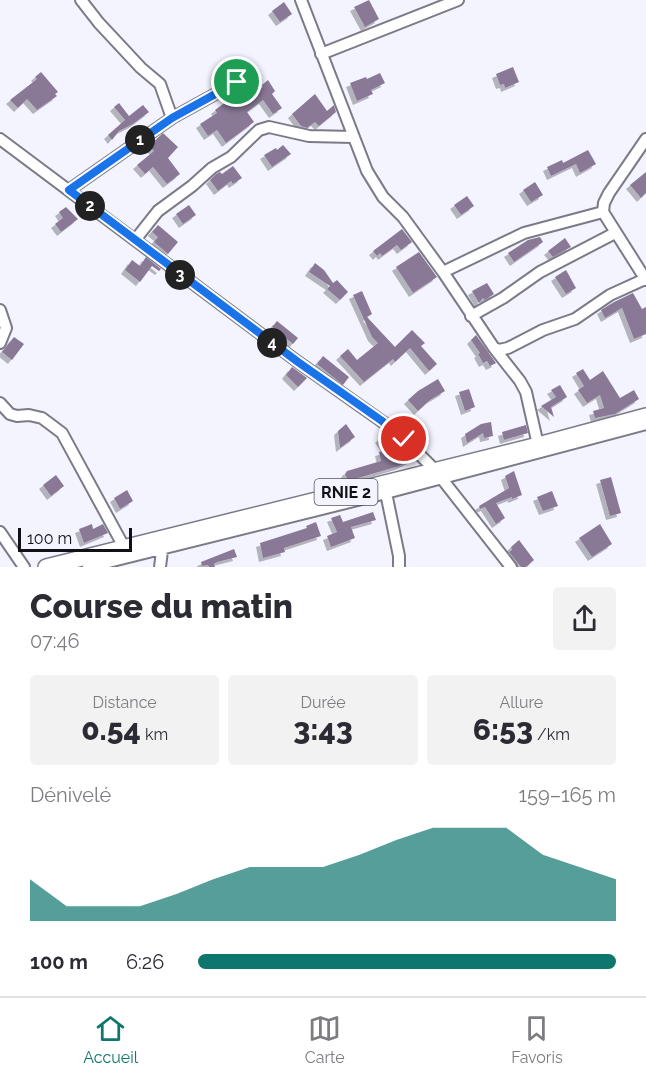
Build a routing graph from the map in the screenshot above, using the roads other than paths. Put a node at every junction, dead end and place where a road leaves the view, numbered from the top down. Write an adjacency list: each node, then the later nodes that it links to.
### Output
1 (81, 0): 6 (street)
2 (301, 0): 4 (street)
3 (458, 0): 4 (street)
4 (321, 54): 7 (street)
5 (237, 82): 6 (street)
6 (172, 118): 10 (street)
7 (353, 137): 13 (street); 14 (street)
8 (0, 139): 10 (street)
9 (646, 139): 11 (street)
10 (69, 190): 13 (street)
11 (603, 212): 12 (street); 14 (street)
12 (615, 233): 15 (street); 17 (street)
13 (135, 240): 24 (street)
14 (443, 272): 17 (street)
15 (646, 279): 19 (street)
16 (0, 310): 18 (street)
17 (471, 316): 19 (street)
18 (0, 343)
19 (494, 348): 23 (street)
20 (0, 403): 28 (street)
21 (646, 416): 23 (highway, RNIE 2 / RNIE 2)
22 (646, 424): 24 (street)
23 (538, 445): 24 (highway, RNIE 2 / RNIE 2)
24 (438, 475): 25 (highway, RNIE 2 / RNIE 2); 29 (street)
25 (385, 488): 27 (highway, RNIE 2 / RNIE 2); 34 (street)
26 (0, 532): 30 (street)
27 (163, 543): 28 (highway, RNIE 2 / RNIE 2); 32 (street); 33 (street)
28 (124, 547): 31 (highway, RNIE 2 / RNIE 2)
29 (507, 566)
30 (24, 567)
31 (46, 567)
32 (88, 567)
33 (160, 567)
34 (399, 567)

